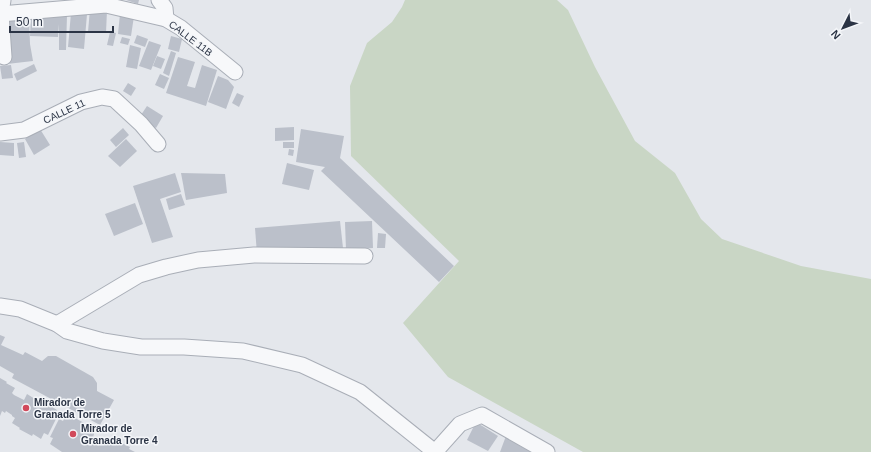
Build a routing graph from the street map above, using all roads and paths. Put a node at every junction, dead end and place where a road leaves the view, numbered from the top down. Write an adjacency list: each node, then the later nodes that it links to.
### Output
1 (159, 0): 3 (street)
2 (2, 9): 3 (street, CALLE 11B); 4 (street)
3 (166, 19): 5 (street, CALLE 11B)
4 (4, 57)
5 (235, 72)
6 (0, 133): 7 (street, CALLE 11)
7 (158, 144)
8 (365, 256): 10 (street)
9 (0, 306): 10 (street)
10 (57, 324): 11 (street)
11 (435, 452): 12 (street)
12 (547, 452)

